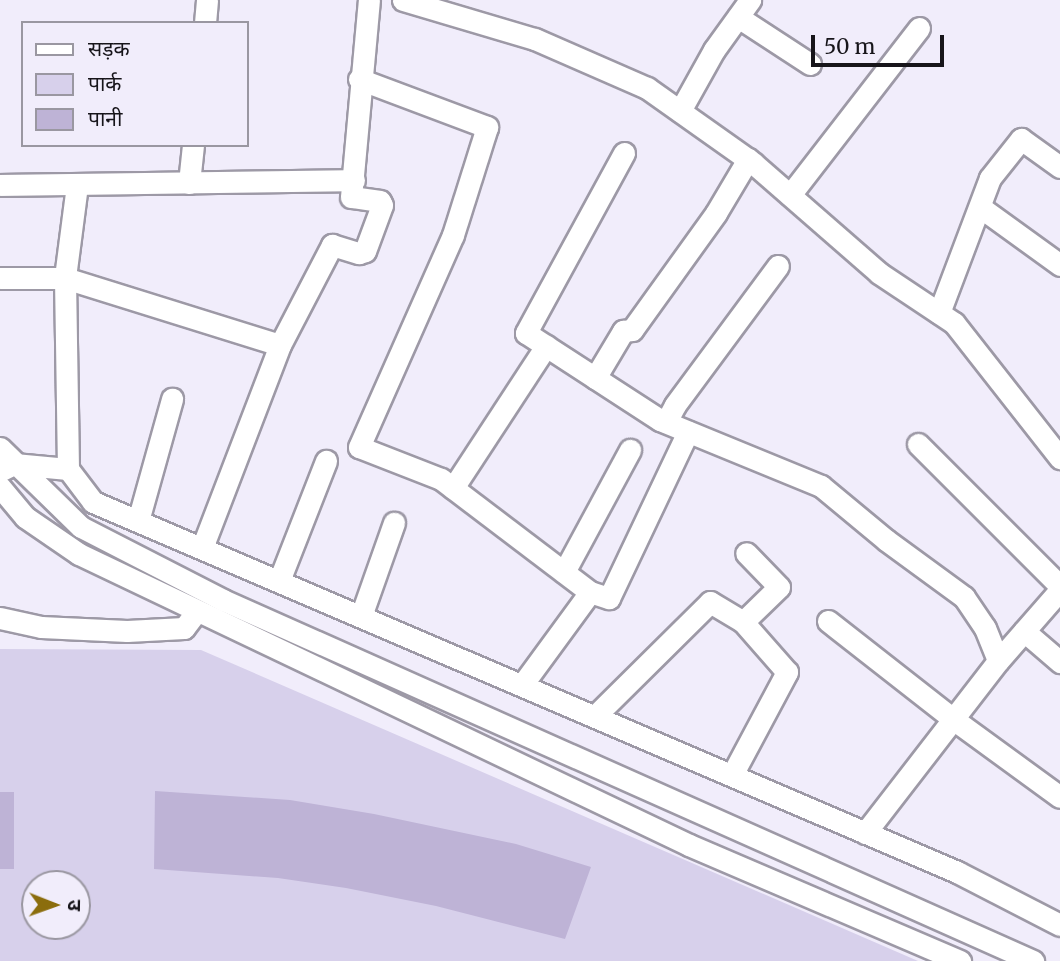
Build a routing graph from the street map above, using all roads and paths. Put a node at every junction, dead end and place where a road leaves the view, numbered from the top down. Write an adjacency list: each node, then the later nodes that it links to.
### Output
1 (207, 0): 5 (street)
2 (369, 0): 8 (street)
3 (403, 0): 9 (street)
4 (744, 8): 7 (street); 9 (street)
5 (205, 21)
6 (919, 29): 18 (street)
7 (810, 64)
8 (359, 79): 14 (street); 39 (street)
9 (680, 111): 12 (street)
10 (193, 147): 15 (street)
11 (624, 153): 26 (street)
12 (748, 159): 18 (street); 27 (street)
13 (1060, 166): 19 (street)
14 (355, 180): 15 (street); 25 (street)
15 (189, 183): 17 (street)
16 (0, 185): 17 (street)
17 (77, 185): 23 (street)
18 (790, 195): 24 (street)
19 (980, 207): 21 (street); 24 (street)
20 (778, 265): 29 (street)
21 (1060, 265)
22 (0, 278): 23 (street)
23 (65, 278): 25 (street); 37 (street)
24 (939, 313): 34 (street)
25 (279, 345): 42 (street)
26 (547, 346): 27 (street); 39 (street)
27 (595, 378): 29 (street)
28 (172, 399): 40 (street)
29 (666, 422): 30 (street)
30 (688, 432): 47 (street); 54 (street)
31 (918, 444): 46 (street)
32 (0, 448): 36 (street)
33 (630, 450): 44 (street)
34 (1060, 458)
35 (326, 461): 45 (street)
36 (7, 468): 37 (street); 64 (street)
37 (68, 469): 40 (street)
38 (0, 487): 48 (street)
39 (453, 488): 44 (street)
40 (138, 521): 42 (street)
41 (394, 523): 49 (street)
42 (202, 548): 45 (street)
43 (746, 554): 52 (street)
44 (564, 572): 47 (street)
45 (279, 581): 49 (street)
46 (1060, 588): 53 (street)
47 (590, 592): 56 (street)
48 (197, 611): 50 (street); 63 (street)
49 (361, 616): 56 (street)
50 (0, 618)
51 (828, 621): 58 (street)
52 (743, 622): 57 (street); 59 (street)
53 (1024, 631): 54 (street); 55 (street)
54 (998, 662): 58 (street)
55 (1060, 662)
56 (522, 685): 57 (street)
57 (595, 716): 59 (street)
58 (953, 719): 60 (street); 61 (street)
59 (732, 775): 61 (street)
60 (1060, 797)
61 (865, 833): 62 (street)
62 (1060, 925)
63 (960, 961)
64 (1033, 961)

